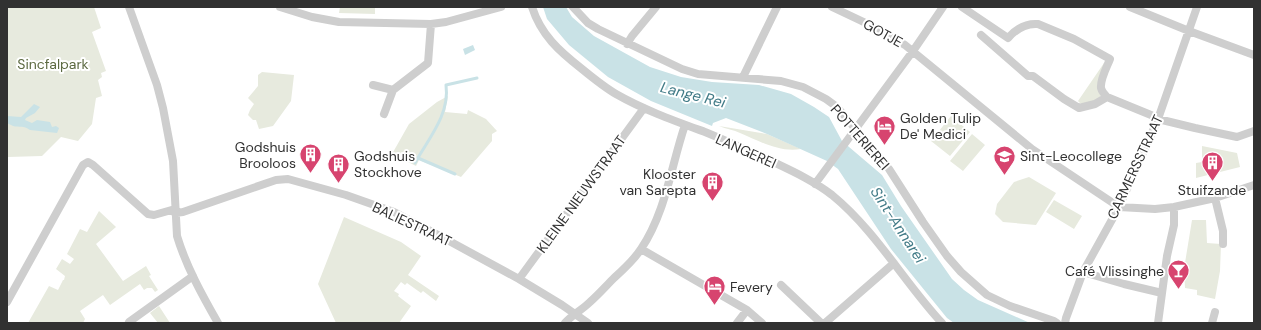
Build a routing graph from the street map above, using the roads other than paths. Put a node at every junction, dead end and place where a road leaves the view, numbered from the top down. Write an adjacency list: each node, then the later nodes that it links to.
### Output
1 (129, 7): 34 (street)
2 (280, 7): 13 (street)
3 (501, 7): 13 (street)
4 (532, 7): 23 (street, LANGEREI)
5 (573, 7): 16 (street, POTTERIEREI)
6 (656, 7): 16 (street)
7 (777, 7): 19 (street)
8 (832, 7): 17 (street, GOTJE)
9 (943, 7): 17 (street)
10 (962, 7): 22 (street)
11 (1130, 7): 14 (street)
12 (1197, 7): 14 (street, CARMERSSTRAAT)
13 (431, 24): 21 (street)
14 (1189, 31): 18 (street); 25 (street, CARMERSSTRAAT)
15 (981, 35): 22 (street)
16 (627, 44): 19 (street, POTTERIEREI)
17 (913, 51): 27 (street); 32 (street, GOTJE)
18 (1254, 55)
19 (743, 77): 27 (street, POTTERIEREI)
20 (373, 85): 21 (street)
21 (393, 90): 24 (street)
22 (1107, 97): 25 (street)
23 (644, 108): 26 (street, LANGEREI); 40 (street, KLEINE NIEUWSTRAAT)
24 (384, 114)
25 (1158, 119): 28 (street); 32 (street, CARMERSSTRAAT)
26 (685, 125): 29 (street, LANGEREI); 36 (street)
27 (855, 130): 29 (street); 56 (street, POTTERIEREI)
28 (1254, 131)
29 (815, 184): 37 (street, LANGEREI)
30 (1254, 185): 31 (street)
31 (1215, 198): 33 (street); 35 (street)
32 (1119, 207): 33 (street); 38 (street, CARMERSSTRAAT)
33 (1174, 207): 42 (street)
34 (175, 211): 39 (street); 40 (street, BALIESTRAAT); 43 (street, BALIESTRAAT)
35 (1223, 244)
36 (641, 249): 44 (street); 46 (street)
37 (894, 263): 54 (street); 55 (street, LANGEREI)
38 (1083, 272): 42 (street); 57 (street, CARMERSSTRAAT)
39 (193, 276): 47 (street); 48 (street)
40 (518, 279): 46 (street, BALIESTRAAT)
41 (781, 285): 53 (street)
42 (1162, 293): 58 (street)
43 (7, 302)
44 (747, 310): 51 (street); 52 (street)
45 (1215, 312): 59 (street)
46 (574, 314): 49 (street); 50 (street, BALIESTRAAT)
47 (130, 323)
48 (218, 323)
49 (564, 323)
50 (588, 323)
51 (737, 323)
52 (762, 323)
53 (821, 323)
54 (825, 323)
55 (942, 323)
56 (1057, 323)
57 (1066, 323)
58 (1158, 323)
59 (1212, 323)

